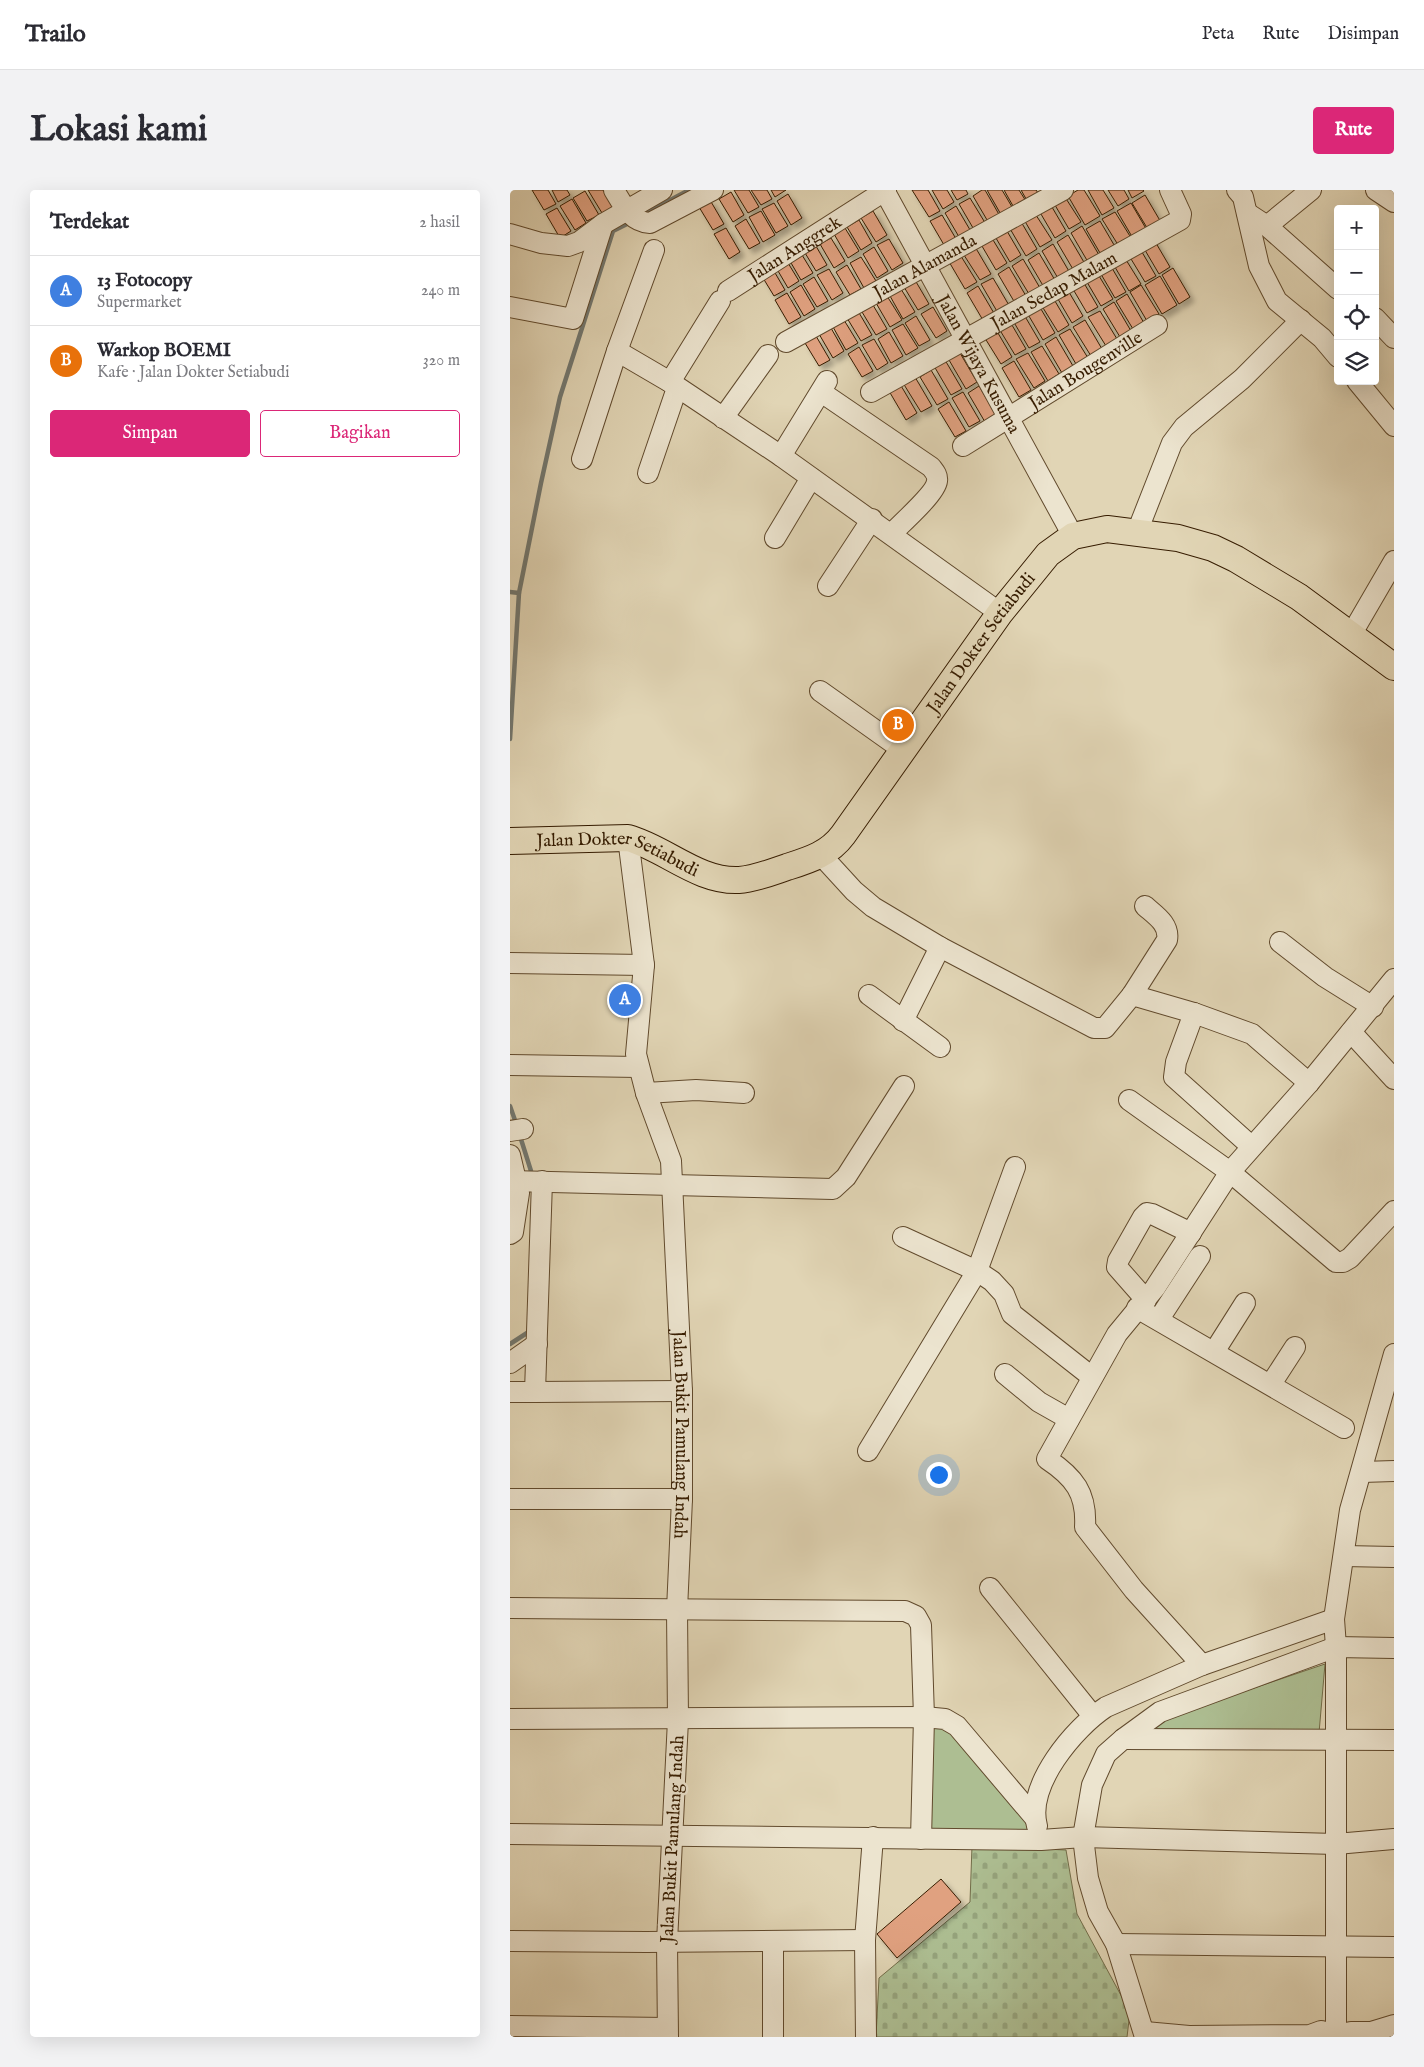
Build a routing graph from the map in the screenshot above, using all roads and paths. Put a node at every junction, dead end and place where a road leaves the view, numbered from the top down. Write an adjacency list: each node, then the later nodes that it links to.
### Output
1 (614, 190): 12 (street)
2 (662, 190): 12 (street)
3 (713, 190): 12 (street)
4 (885, 190): 17 (street, Jalan Wijaya Kusuma); 29 (street, Jalan Anggrek)
5 (1063, 190): 17 (street, Jalan Alamanda)
6 (1170, 190): 23 (street, Jalan Sedap Malam)
7 (1237, 190): 11 (street)
8 (1311, 190): 14 (street)
9 (1376, 190): 10 (street)
10 (1394, 202)
11 (1247, 213): 14 (street); 20 (street)
12 (633, 217): 13 (street)
13 (603, 224): 15 (street); 19 (street)
14 (1267, 226): 18 (street)
15 (510, 234)
16 (654, 250): 26 (street)
17 (925, 267): 23 (street, Jalan Wijaya Kusuma); 25 (street, Jalan Alamanda)
18 (1334, 285)
19 (510, 307)
20 (1301, 320): 27 (street); 41 (street)
21 (1379, 322): 24 (street)
22 (1157, 325): 34 (street, Jalan Bougenville)
23 (965, 338): 31 (street, Jalan Sedap Malam); 34 (street, Jalan Wijaya Kusuma)
24 (1394, 338)
25 (786, 342)
26 (617, 351): 29 (street); 37 (street)
27 (1334, 352)
28 (768, 355): 33 (street)
29 (674, 385): 33 (street); 38 (street)
30 (1362, 385): 32 (street)
31 (872, 392)
32 (1390, 412)
33 (723, 418): 36 (street)
34 (1008, 418): 35 (street, Jalan Bougenville); 43 (street, Jalan Wijaya Kusuma)
35 (963, 446)
36 (781, 456): 39 (street); 42 (street)
37 (582, 459)
38 (648, 473)
39 (811, 478): 40 (street); 44 (street)
40 (872, 520): 42 (street); 46 (street)
41 (1137, 532): 43 (main road, Jalan Dokter Setiabudi); 48 (main road, Jalan Dokter Setiabudi)
42 (892, 534): 47 (street)
43 (1073, 536): 47 (main road, Jalan Dokter Setiabudi)
44 (775, 538)
45 (1394, 561): 48 (street)
46 (828, 586)
47 (1000, 613): 51 (main road, Jalan Dokter Setiabudi)
48 (1351, 635): 49 (main road, Jalan Dokter Setiabudi)
49 (1394, 666)
50 (820, 691): 51 (street)
51 (903, 750): 54 (main road, Jalan Dokter Setiabudi)
52 (628, 838): 53 (main road, Jalan Dokter Setiabudi); 54 (main road, Jalan Dokter Setiabudi); 59 (street, Jalan Bukit Pamulang Indah)
53 (510, 841)
54 (821, 855): 57 (street)
55 (1145, 906): 62 (street)
56 (1280, 942): 63 (street)
57 (940, 947): 62 (street); 65 (street)
58 (510, 963): 59 (street)
59 (644, 966): 69 (street, Jalan Bukit Pamulang Indah)
60 (1394, 979): 63 (street)
61 (869, 995): 65 (street)
62 (1132, 995): 64 (street)
63 (1373, 1007): 66 (street)
64 (1194, 1013): 71 (street); 76 (street)
65 (903, 1021): 67 (street)
66 (1352, 1032): 70 (street); 71 (street)
67 (940, 1047)
68 (511, 1065): 69 (street)
69 (638, 1067): 73 (street, Jalan Bukit Pamulang Indah)
70 (1394, 1079)
71 (1309, 1083): 76 (street)
72 (904, 1086): 82 (street)
73 (646, 1093): 74 (street); 82 (street, Jalan Bukit Pamulang Indah)
74 (744, 1093)
75 (1129, 1100): 79 (street)
76 (1251, 1146): 79 (street)
77 (510, 1155): 81 (street)
78 (1015, 1167): 88 (street)
79 (1230, 1172): 83 (street); 84 (street)
80 (542, 1181): 81 (street); 82 (street); 92 (street)
81 (514, 1182): 85 (street)
82 (674, 1186): 100 (street, Jalan Bukit Pamulang Indah)
83 (1394, 1211)
84 (1190, 1233): 90 (street); 90 (street)
85 (510, 1234)
86 (903, 1237): 88 (street)
87 (1200, 1256): 91 (street)
88 (977, 1271): 98 (street); 105 (street)
89 (1245, 1303): 94 (street)
90 (1142, 1304): 91 (street); 98 (street)
91 (1159, 1319): 94 (street)
92 (537, 1344): 96 (street); 102 (street)
93 (1295, 1347): 99 (street)
94 (1214, 1352): 99 (street)
95 (1394, 1354): 107 (street)
96 (510, 1363)
97 (1004, 1374): 103 (street)
98 (1092, 1377): 103 (street)
99 (1271, 1384): 104 (street)
100 (682, 1391): 102 (street); 109 (street, Jalan Bukit Pamulang Indah)
101 (510, 1392): 102 (street)
102 (535, 1392)
103 (1069, 1419): 118 (street)
104 (1344, 1428)
105 (868, 1451)
106 (1394, 1471): 107 (street)
107 (1362, 1472): 110 (street)
108 (510, 1499): 109 (street)
109 (682, 1499): 114 (street, Jalan Bukit Pamulang Indah)
110 (1344, 1556): 111 (street); 115 (street)
111 (1394, 1557)
112 (990, 1588): 119 (street)
113 (510, 1608): 114 (street)
114 (677, 1610): 120 (street); 122 (street, Jalan Bukit Pamulang Indah)
115 (1334, 1619): 116 (street); 118 (street)
116 (1336, 1648): 117 (street); 123 (street); 124 (street)
117 (1394, 1648)
118 (1202, 1666): 119 (street)
119 (1093, 1716): 126 (street)
120 (924, 1717): 122 (street); 126 (street); 130 (street)
121 (510, 1719): 122 (street)
122 (678, 1720): 128 (street, Jalan Bukit Pamulang Indah)
123 (1123, 1739): 124 (street); 131 (street)
124 (1335, 1739): 125 (street); 134 (street)
125 (1394, 1740)
126 (1035, 1818): 133 (street)
127 (510, 1834): 128 (street)
128 (671, 1834): 129 (street); 138 (street, Jalan Bukit Pamulang Indah)
129 (873, 1837): 130 (street); 135 (street)
130 (921, 1838): 133 (street)
131 (1083, 1838): 133 (street); 134 (street); 139 (street)
132 (1394, 1839): 134 (street)
133 (1041, 1840)
134 (1336, 1844): 140 (street)
135 (866, 1940): 137 (street); 150 (street)
136 (510, 1941): 138 (street)
137 (772, 1941): 138 (street); 149 (street)
138 (667, 1942): 144 (street, Jalan Bukit Pamulang Indah)
139 (1116, 1944): 140 (street); 145 (street)
140 (1336, 1947): 141 (street); 146 (street)
141 (1394, 1947)
142 (1394, 2025): 146 (street)
143 (510, 2026): 144 (street)
144 (668, 2032)
145 (1145, 2034): 147 (street)
146 (1336, 2035): 148 (street)
147 (1189, 2036): 148 (street)
148 (1310, 2036)
149 (773, 2037)
150 (866, 2037)

